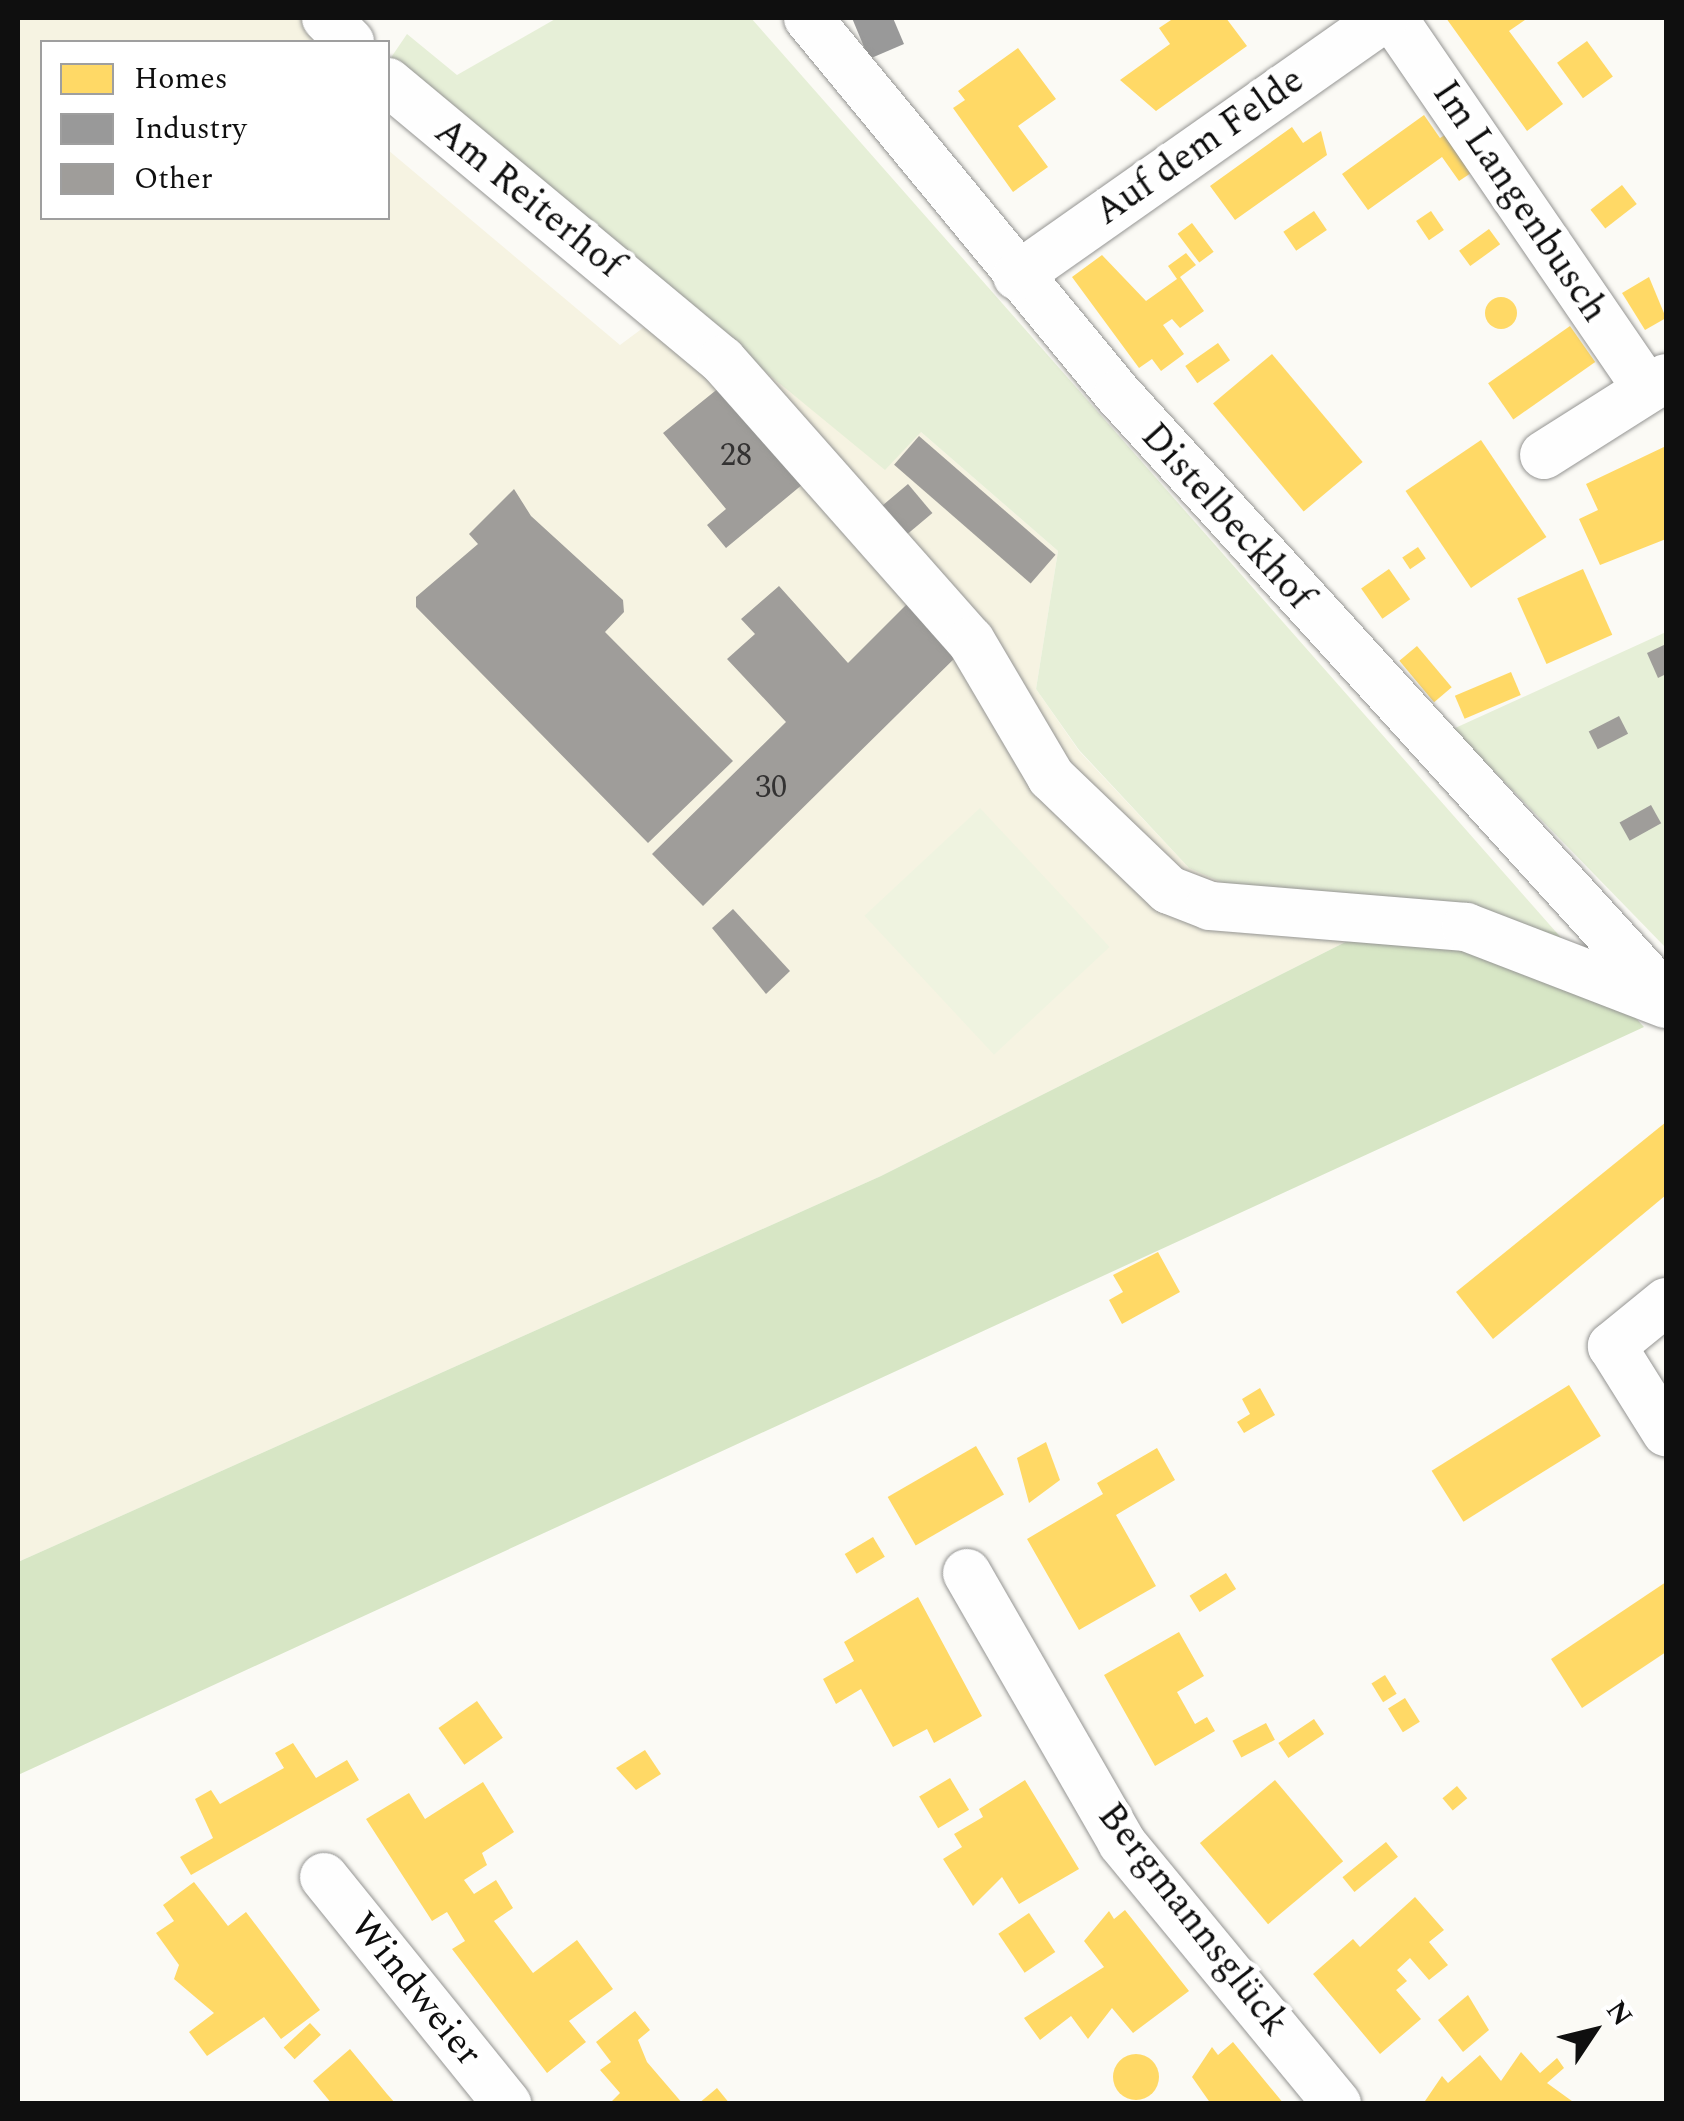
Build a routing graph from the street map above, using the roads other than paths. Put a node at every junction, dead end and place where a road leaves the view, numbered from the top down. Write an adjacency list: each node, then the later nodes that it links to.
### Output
1 (326, 18): 5 (street)
2 (808, 18): 7 (street, Distelbeckhof)
3 (1384, 18): 7 (street, Auf dem Felde)
4 (1393, 18): 8 (street, Im Langenbusch)
5 (348, 40)
6 (390, 84): 10 (street, Am Reiterhof)
7 (1017, 276): 10 (street, Distelbeckhof)
8 (1656, 382): 9 (street, Im Langenbusch)
9 (1544, 455)
10 (1666, 1000)
11 (1666, 1302): 12 (street)
12 (1666, 1432)
13 (967, 1573): 16 (street, Bergmannsglück)
14 (324, 1877): 15 (street, Windweier)
15 (507, 2104)
16 (1338, 2104)

